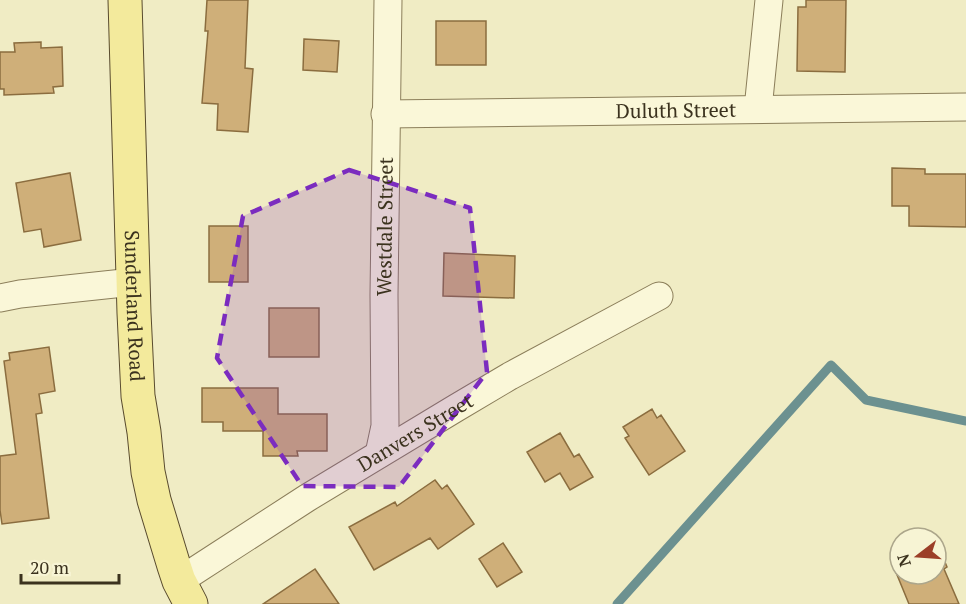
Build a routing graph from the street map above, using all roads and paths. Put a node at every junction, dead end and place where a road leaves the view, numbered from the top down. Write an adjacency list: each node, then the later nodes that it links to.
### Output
1 (125, 0): 7 (main road, Sunderland Road)
2 (388, 0): 6 (street, Westdale Street)
3 (769, 0): 5 (street)
4 (966, 108): 5 (street, Duluth Street)
5 (758, 110): 6 (street, Duluth Street)
6 (385, 114): 10 (street, Westdale Street)
7 (133, 282): 9 (street); 11 (main road, Sunderland Road)
8 (659, 296): 10 (street, Danvers Street)
9 (0, 298)
10 (379, 454): 11 (street, Danvers Street)
11 (185, 593)

